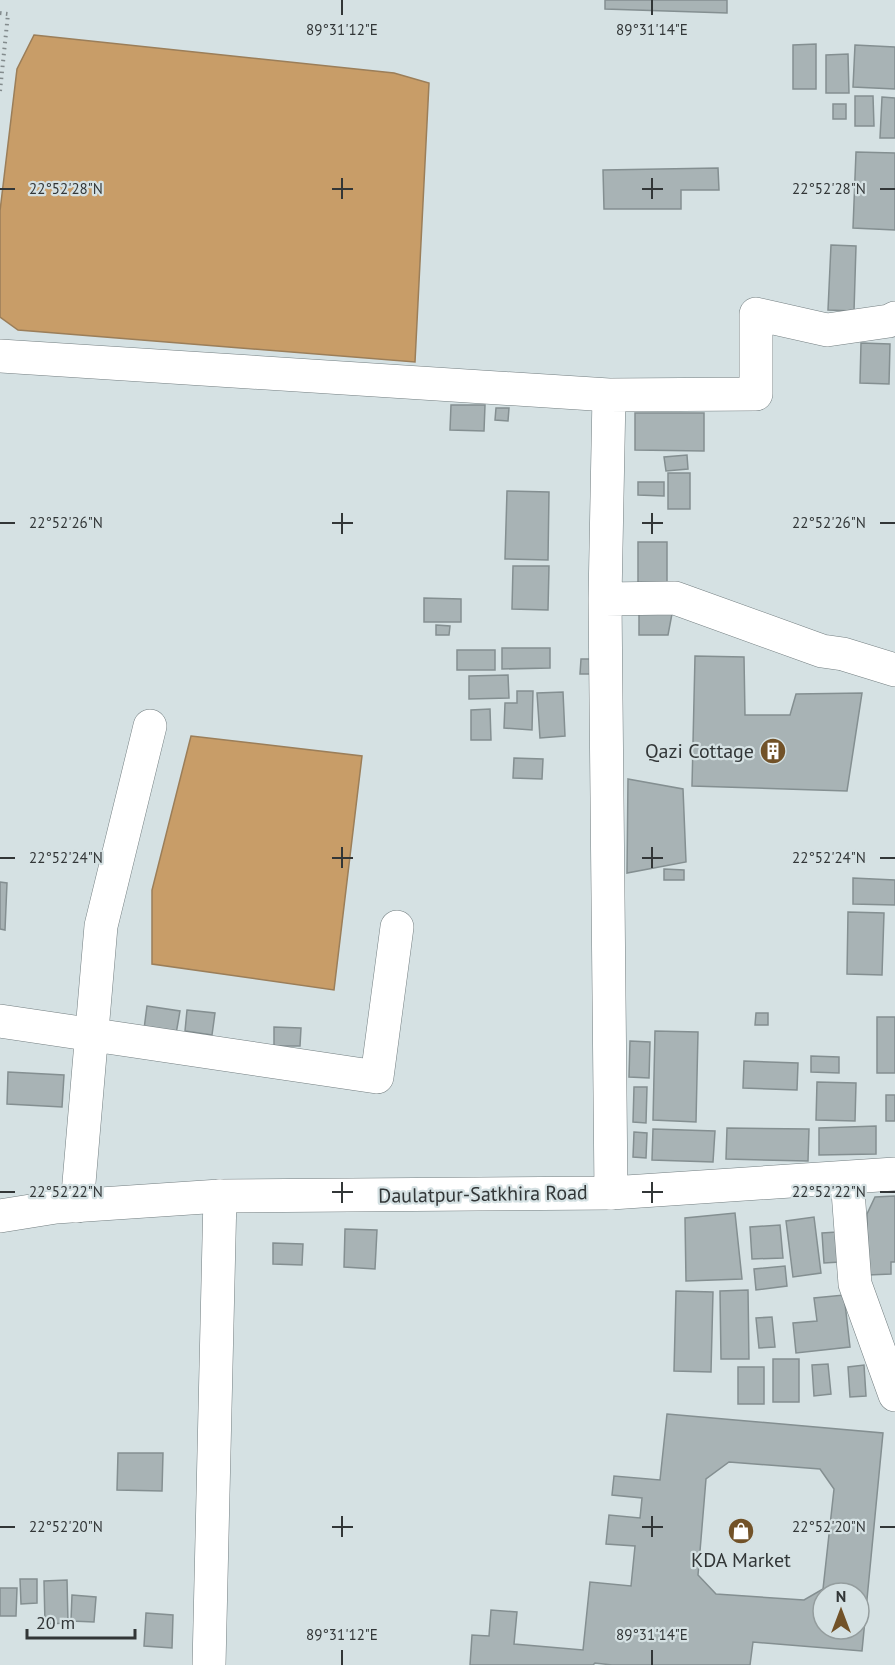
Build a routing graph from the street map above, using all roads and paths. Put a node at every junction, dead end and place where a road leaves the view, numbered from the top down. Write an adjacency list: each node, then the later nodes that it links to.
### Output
1 (0, 13): 2 (path)
2 (0, 92)
3 (895, 318): 5 (street)
4 (0, 356): 5 (street)
5 (609, 395): 6 (street)
6 (605, 599): 7 (street); 14 (street)
7 (895, 670)
8 (150, 726): 11 (street)
9 (397, 927): 11 (street)
10 (0, 1021): 11 (street)
11 (93, 1034): 16 (street)
12 (895, 1174): 13 (street, Daulatpur-Satkhira Road)
13 (847, 1178): 14 (street, Daulatpur-Satkhira Road); 18 (street)
14 (611, 1193): 15 (street, Daulatpur-Satkhira Road)
15 (220, 1196): 16 (street, Daulatpur-Satkhira Road); 19 (street)
16 (77, 1206): 17 (street, Daulatpur-Satkhira Road)
17 (0, 1216)
18 (895, 1395)
19 (209, 1665)

